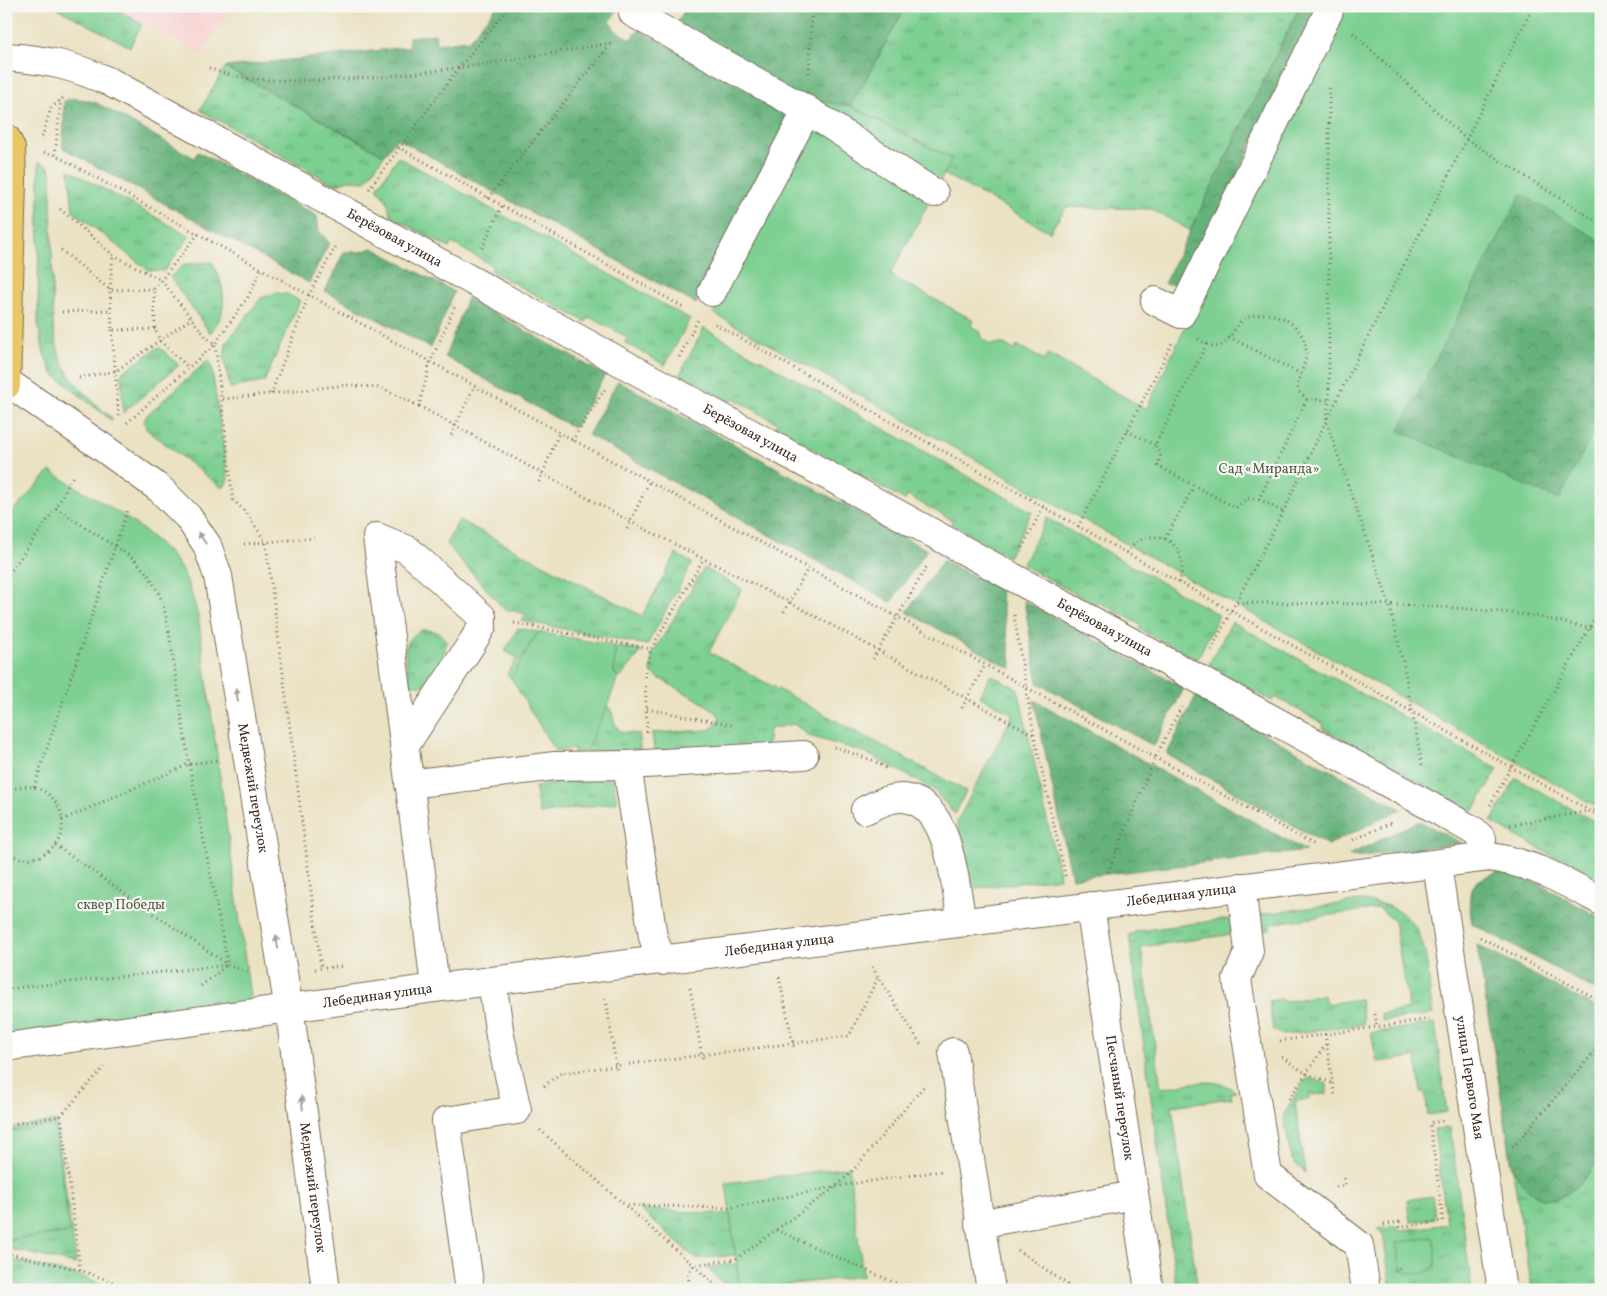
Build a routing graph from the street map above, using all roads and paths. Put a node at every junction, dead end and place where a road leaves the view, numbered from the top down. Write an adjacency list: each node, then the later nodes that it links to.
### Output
1 (510, 6): 9 (path)
2 (812, 6): 13 (path)
3 (1533, 6): 15 (path)
4 (1329, 9): 15 (path); 40 (street)
5 (636, 10): 6 (path); 13 (street)
6 (612, 43): 9 (path); 21 (path)
7 (6, 57): 24 (street, Берёзовая улица)
8 (209, 68): 9 (path)
9 (458, 68): 17 (path)
10 (1329, 81): 63 (path)
11 (68, 96): 12 (path)
12 (61, 99): 16 (path); 19 (path)
13 (807, 110): 20 (street); 34 (street)
14 (6, 138): 57 (main road)
15 (1466, 139): 25 (path); 66 (path)
16 (40, 143)
17 (398, 147): 21 (path); 24 (path)
18 (39, 150): 19 (path)
19 (55, 155): 26 (path)
20 (934, 193)
21 (488, 198): 22 (path)
22 (502, 206): 30 (path); 39 (path)
23 (60, 210): 28 (path)
24 (350, 216): 30 (street, Берёзовая улица); 35 (path)
25 (1601, 224)
26 (198, 234): 29 (path); 31 (path)
27 (61, 250): 33 (path)
28 (113, 255): 31 (path); 33 (path)
29 (261, 269): 35 (path); 49 (path)
30 (467, 279): 51 (street, Берёзовая улица); 52 (path)
31 (161, 280): 32 (path); 42 (path)
32 (154, 289): 33 (path); 44 (path)
33 (110, 290): 37 (path)
34 (712, 292)
35 (309, 295): 52 (path); 60 (path)
36 (1155, 301): 40 (street)
37 (111, 310): 38 (path); 45 (path)
38 (62, 312)
39 (692, 312)
40 (1181, 314): 69 (path)
41 (700, 316): 58 (path)
42 (192, 318): 47 (path); 49 (path)
43 (709, 321): 82 (path)
44 (155, 329): 45 (path); 47 (path)
45 (112, 330): 54 (path)
46 (1229, 337): 48 (path); 55 (path); 55 (path)
47 (160, 341): 53 (path); 54 (path)
48 (1226, 341)
49 (215, 344): 53 (path); 62 (path)
50 (1207, 344): 73 (path)
51 (622, 362): 58 (street, Берёзовая улица); 72 (path)
52 (430, 363): 59 (path); 64 (path)
53 (188, 367): 67 (path)
54 (116, 371): 56 (path); 65 (path)
55 (1301, 374): 61 (path)
56 (79, 378)
57 (7, 384): 163 (street, Медвежий переулок, one-way to 57)
58 (663, 386): 89 (street, Берёзовая улица)
59 (474, 387): 68 (path); 70 (path)
60 (271, 394): 62 (path); 64 (path)
61 (1307, 398): 63 (path); 79 (path)
62 (223, 399): 90 (path)
63 (1329, 400): 66 (path)
64 (419, 406): 68 (path)
65 (119, 418)
66 (1326, 421): 83 (path); 101 (path)
67 (127, 423)
68 (456, 427): 71 (path); 75 (path)
69 (1128, 431): 73 (path); 85 (path)
70 (559, 433): 72 (path); 75 (path)
71 (451, 435)
72 (572, 441): 77 (path)
73 (1155, 445): 78 (path)
74 (74, 474): 80 (path)
75 (544, 474): 76 (path); 84 (path)
76 (539, 482)
77 (649, 482): 84 (path); 95 (path)
78 (1194, 486): 79 (path); 88 (path)
79 (1259, 499): 83 (path)
80 (56, 508): 92 (path); 97 (path)
81 (128, 508): 92 (path)
82 (1043, 508): 85 (path); 96 (path)
83 (1283, 512): 100 (path)
84 (631, 522): 86 (path); 94 (path)
85 (1078, 527): 93 (path)
86 (627, 530)
87 (314, 538): 90 (path)
88 (1165, 539): 93 (path); 98 (path)
89 (943, 540): 96 (street, Берёзовая улица); 105 (path)
90 (266, 543): 91 (path); 152 (path)
91 (244, 544)
92 (116, 546): 124 (path); 128 (path)
93 (1126, 553): 98 (path)
94 (704, 558): 99 (path); 109 (path)
95 (808, 568): 99 (path); 105 (path)
96 (1008, 576): 113 (street, Берёзовая улица); 114 (path)
97 (6, 578)
98 (1179, 583): 104 (path)
99 (789, 602): 103 (path); 110 (path)
100 (1237, 603): 101 (path); 104 (path)
101 (1389, 604): 107 (path); 117 (path)
102 (1601, 607): 107 (path)
103 (784, 612)
104 (1233, 613): 113 (path); 117 (path)
105 (896, 615): 110 (path); 112 (path)
106 (482, 617): 109 (path); 120 (street); 120 (street)
107 (1589, 628): 108 (path); 126 (path)
108 (1601, 630)
109 (650, 649): 119 (path)
110 (878, 650): 111 (path); 115 (path)
111 (872, 659)
112 (985, 665): 114 (path); 115 (path)
113 (1196, 678): 122 (path); 130 (street, Берёзовая улица)
114 (1025, 685): 118 (path); 122 (path)
115 (967, 698): 116 (path); 118 (path)
116 (962, 708)
117 (1412, 712): 126 (path); 130 (path)
118 (1034, 735): 142 (path)
119 (647, 741)
120 (404, 747): 127 (street)
121 (804, 755): 125 (street)
122 (1155, 758): 138 (path); 141 (path)
123 (218, 760): 124 (path)
124 (188, 764): 135 (path); 150 (path)
125 (626, 765): 127 (street); 148 (street)
126 (1511, 768): 133 (path); 136 (path)
127 (408, 784): 160 (street)
128 (34, 787): 129 (path); 135 (path)
129 (6, 792)
130 (1430, 806): 136 (street, Берёзовая улица)
131 (1601, 809): 133 (path)
132 (865, 810): 147 (street)
133 (1590, 811): 134 (path); 136 (path)
134 (1601, 817)
135 (62, 820): 137 (path)
136 (1478, 835)
137 (55, 845): 139 (path); 150 (path)
138 (1318, 847)
139 (6, 852)
140 (1437, 865): 143 (street, Лебединая улица); 144 (street, Лебединая улица); 146 (street, улица Первого Мая)
141 (1105, 880)
142 (1067, 884)
143 (1241, 888): 145 (street, Лебединая улица); 210 (street)
144 (1601, 900)
145 (1090, 906): 147 (street, Лебединая улица); 191 (street, Песчаный переулок)
146 (1445, 918): 162 (path); 211 (street, улица Первого Мая)
147 (962, 922): 148 (street, Лебединая улица)
148 (662, 961): 157 (street, Лебединая улица)
149 (870, 964): 156 (path)
150 (228, 965): 155 (path); 159 (path)
151 (348, 965): 152 (path)
152 (321, 968): 153 (path)
153 (313, 969)
154 (777, 969): 171 (path)
155 (258, 975)
156 (878, 977): 171 (path); 173 (path)
157 (492, 981): 160 (street, Лебединая улица); 184 (street)
158 (689, 981): 174 (path)
159 (6, 988)
160 (435, 988): 163 (street, Лебединая улица)
161 (605, 991): 178 (path)
162 (1601, 1001)
163 (288, 1008): 172 (street, Лебединая улица); 202 (street, Медвежий переулок, one-way to 163)
164 (1375, 1014): 166 (path)
165 (1431, 1019): 166 (path)
166 (1377, 1027): 167 (path)
167 (1325, 1034): 168 (path); 169 (path)
168 (1270, 1042)
169 (1326, 1044): 180 (path); 181 (path)
170 (1601, 1044): 188 (path)
171 (793, 1045): 174 (path)
172 (6, 1046)
173 (953, 1052): 189 (street); 190 (path)
174 (702, 1054): 176 (path); 178 (path)
175 (1278, 1054): 180 (path)
176 (703, 1061)
177 (106, 1065): 185 (path)
178 (616, 1066): 179 (path); 184 (path)
179 (617, 1073)
180 (1305, 1073): 181 (path); 183 (path)
181 (1332, 1083): 182 (path)
182 (1335, 1098)
183 (1288, 1102)
184 (517, 1110): 192 (path); 203 (street)
185 (61, 1116): 187 (path); 198 (path)
186 (1446, 1120): 194 (path)
187 (6, 1125)
188 (1511, 1149)
189 (970, 1167): 190 (path); 193 (street)
190 (834, 1188): 192 (path); 195 (path)
191 (1134, 1195): 193 (street); 209 (street, Песчаный переулок)
192 (627, 1205): 197 (path)
193 (979, 1224): 207 (street); 208 (path)
194 (1376, 1226)
195 (776, 1230): 197 (path); 206 (path)
196 (6, 1252): 198 (path)
197 (693, 1264): 204 (path); 205 (path)
198 (80, 1270): 200 (path)
199 (298, 1283): 201 (path)
200 (134, 1290)
201 (260, 1290)
202 (326, 1290)
203 (470, 1290)
204 (690, 1290)
205 (721, 1290)
206 (911, 1290)
207 (991, 1290)
208 (1075, 1290)
209 (1149, 1290)
210 (1366, 1290)
211 (1502, 1290)

